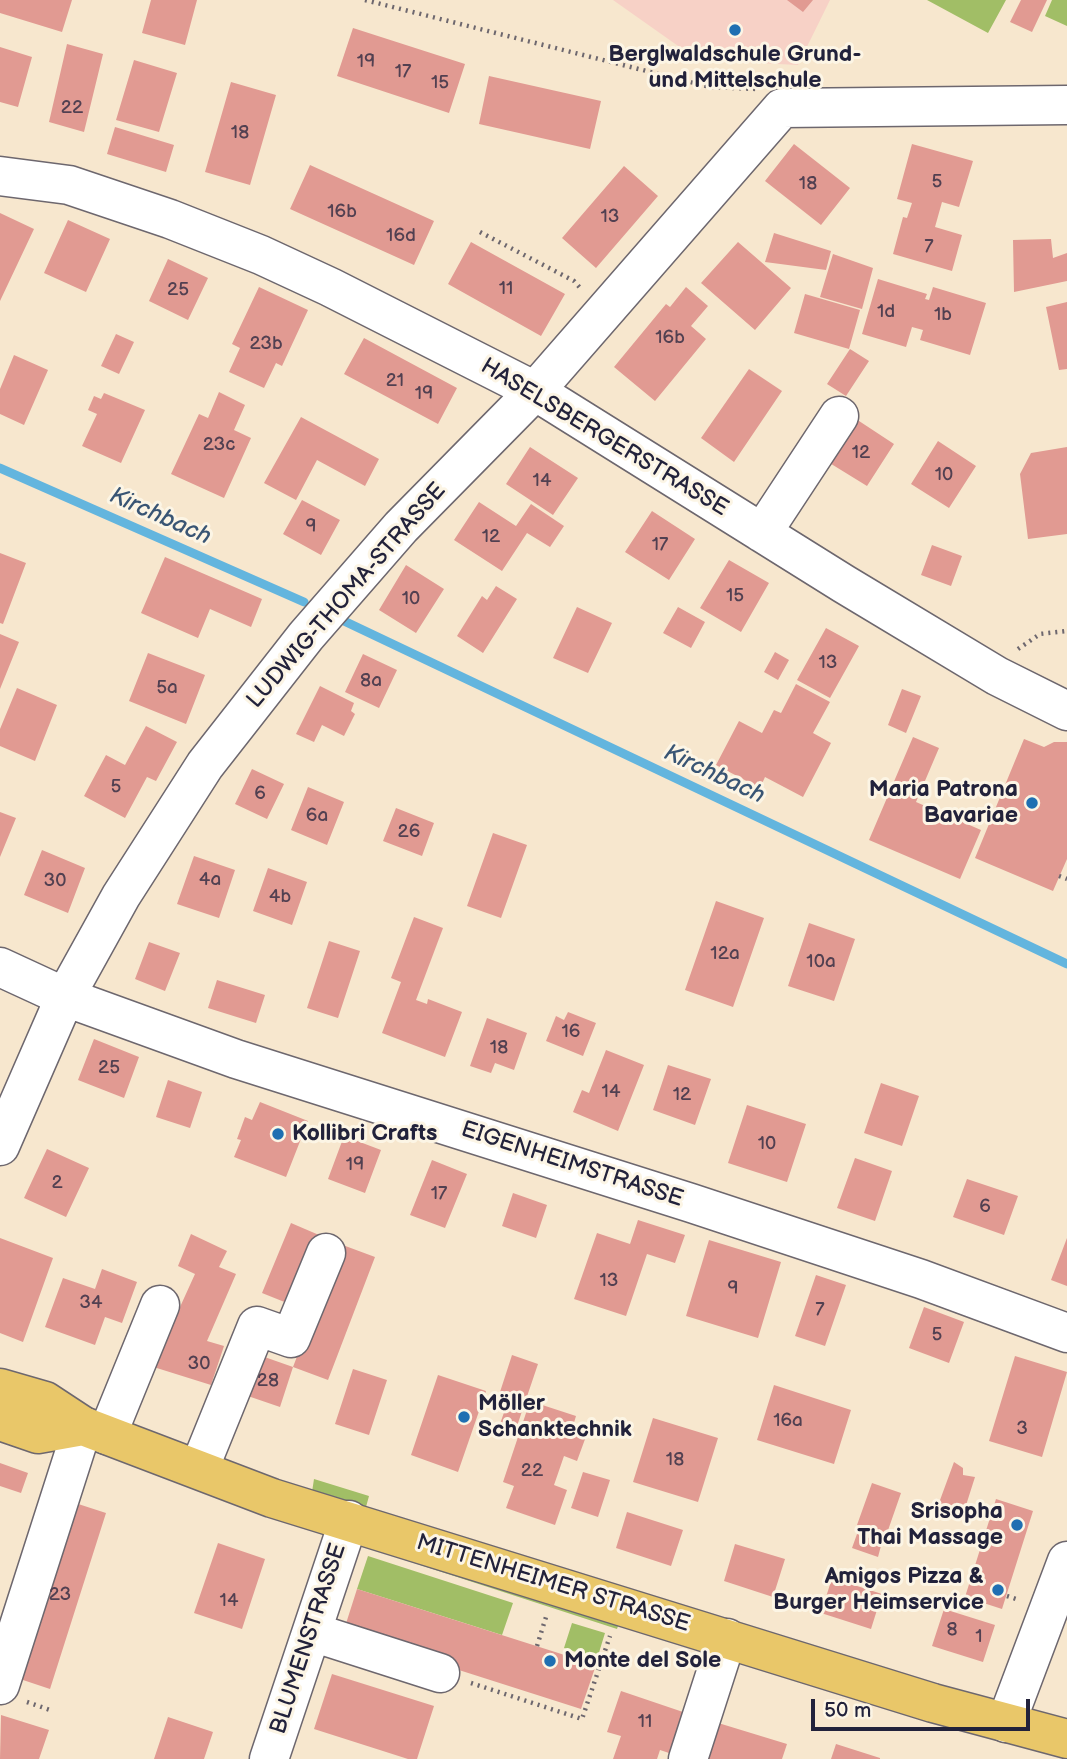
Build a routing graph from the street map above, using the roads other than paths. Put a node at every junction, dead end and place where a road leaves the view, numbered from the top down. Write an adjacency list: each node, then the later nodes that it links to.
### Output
1 (1067, 105): 3 (street, LUDWIG-THOMA-STRASSE)
2 (0, 176): 3 (street, HASELSBERGERSTRASSE)
3 (535, 391): 5 (street, HASELSBERGERSTRASSE); 8 (street, LUDWIG-THOMA-STRASSE)
4 (839, 416): 5 (street)
5 (762, 533): 6 (street, HASELSBERGERSTRASSE)
6 (1067, 711)
7 (0, 967): 8 (street, EIGENHEIMSTRASSE)
8 (65, 997): 9 (street, LUDWIG-THOMA-STRASSE); 12 (street, EIGENHEIMSTRASSE)
9 (0, 1146)
10 (326, 1253): 16 (street)
11 (160, 1305): 15 (street)
12 (1067, 1334)
13 (0, 1388): 15 (main road, MITTENHEIMER STRASSE)
14 (0, 1422): 15 (main road)
15 (95, 1431): 16 (main road, MITTENHEIMER STRASSE); 22 (street)
16 (199, 1469): 17 (main road, MITTENHEIMER STRASSE)
17 (348, 1520): 19 (street, BLUMENSTRASSE); 20 (main road, MITTENHEIMER STRASSE)
18 (1067, 1561): 23 (street)
19 (312, 1632): 21 (street); 25 (street, BLUMENSTRASSE)
20 (727, 1638): 23 (main road, MITTENHEIMER STRASSE); 26 (street)
21 (440, 1673)
22 (0, 1685)
23 (1006, 1723): 24 (main road, MITTENHEIMER STRASSE)
24 (1057, 1745)
25 (280, 1756)
26 (688, 1759)

